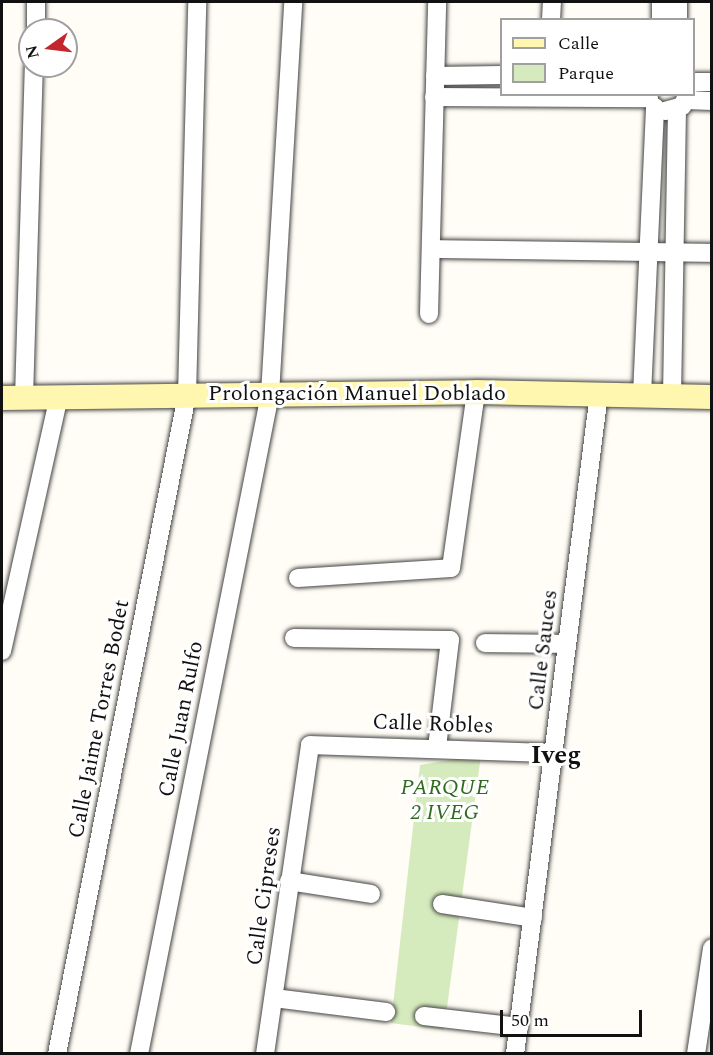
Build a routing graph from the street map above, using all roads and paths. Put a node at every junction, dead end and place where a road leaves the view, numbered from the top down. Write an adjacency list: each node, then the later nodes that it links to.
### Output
1 (36, 2): 8 (street)
2 (197, 2): 27 (street, Calle Jaime Torres Bodet)
3 (293, 2): 28 (street, Calle Juan Rulfo)
4 (437, 2): 12 (street)
5 (552, 2): 9 (street)
6 (661, 2): 10 (street)
7 (678, 2): 11 (street)
8 (36, 18)
9 (551, 18)
10 (661, 18)
11 (678, 18)
12 (435, 75): 13 (street); 17 (street)
13 (500, 75)
14 (33, 78): 34 (street)
15 (695, 82): 16 (street)
16 (711, 82)
17 (434, 97): 18 (street); 21 (street)
18 (651, 100): 19 (street); 22 (street)
19 (684, 101): 20 (street); 23 (street)
20 (711, 101)
21 (432, 249): 22 (street); 25 (street)
22 (648, 252): 23 (street); 30 (street)
23 (676, 252): 24 (street); 31 (street)
24 (711, 253)
25 (429, 314)
26 (476, 392): 28 (street, Prolongación Manuel Doblado); 29 (street, Prolongación Manuel Doblado); 35 (street)
27 (187, 394): 28 (street, Prolongación Manuel Doblado); 32 (street, Prolongación Manuel Doblado); 52 (street, Calle Jaime Torres Bodet)
28 (270, 394): 53 (street, Calle Juan Rulfo)
29 (599, 394): 30 (street, Prolongación Manuel Doblado); 38 (street, Calle Sauces)
30 (642, 395): 31 (street, Prolongación Manuel Doblado)
31 (672, 396): 33 (street, Prolongación Manuel Doblado)
32 (59, 397): 34 (street, Prolongación Manuel Doblado); 39 (street)
33 (711, 397)
34 (13, 398)
35 (298, 578)
36 (294, 638): 41 (street)
37 (485, 643): 38 (street)
38 (567, 644): 42 (street, Calle Sauces)
39 (2, 651)
40 (310, 745): 41 (street, Calle Robles); 43 (street, Calle Cipreses)
41 (437, 747): 42 (street, Calle Robles)
42 (554, 753): 46 (street, Calle Sauces)
43 (289, 880): 44 (street); 48 (street, Calle Cipreses)
44 (371, 894)
45 (442, 904): 46 (street)
46 (533, 918): 51 (street, Calle Sauces)
47 (711, 948): 56 (street)
48 (274, 998): 49 (street); 54 (street, Calle Cipreses)
49 (386, 1012)
50 (424, 1016): 51 (street)
51 (519, 1027): 55 (street, Calle Sauces)
52 (57, 1053)
53 (139, 1053)
54 (265, 1053)
55 (515, 1053)
56 (696, 1053)

